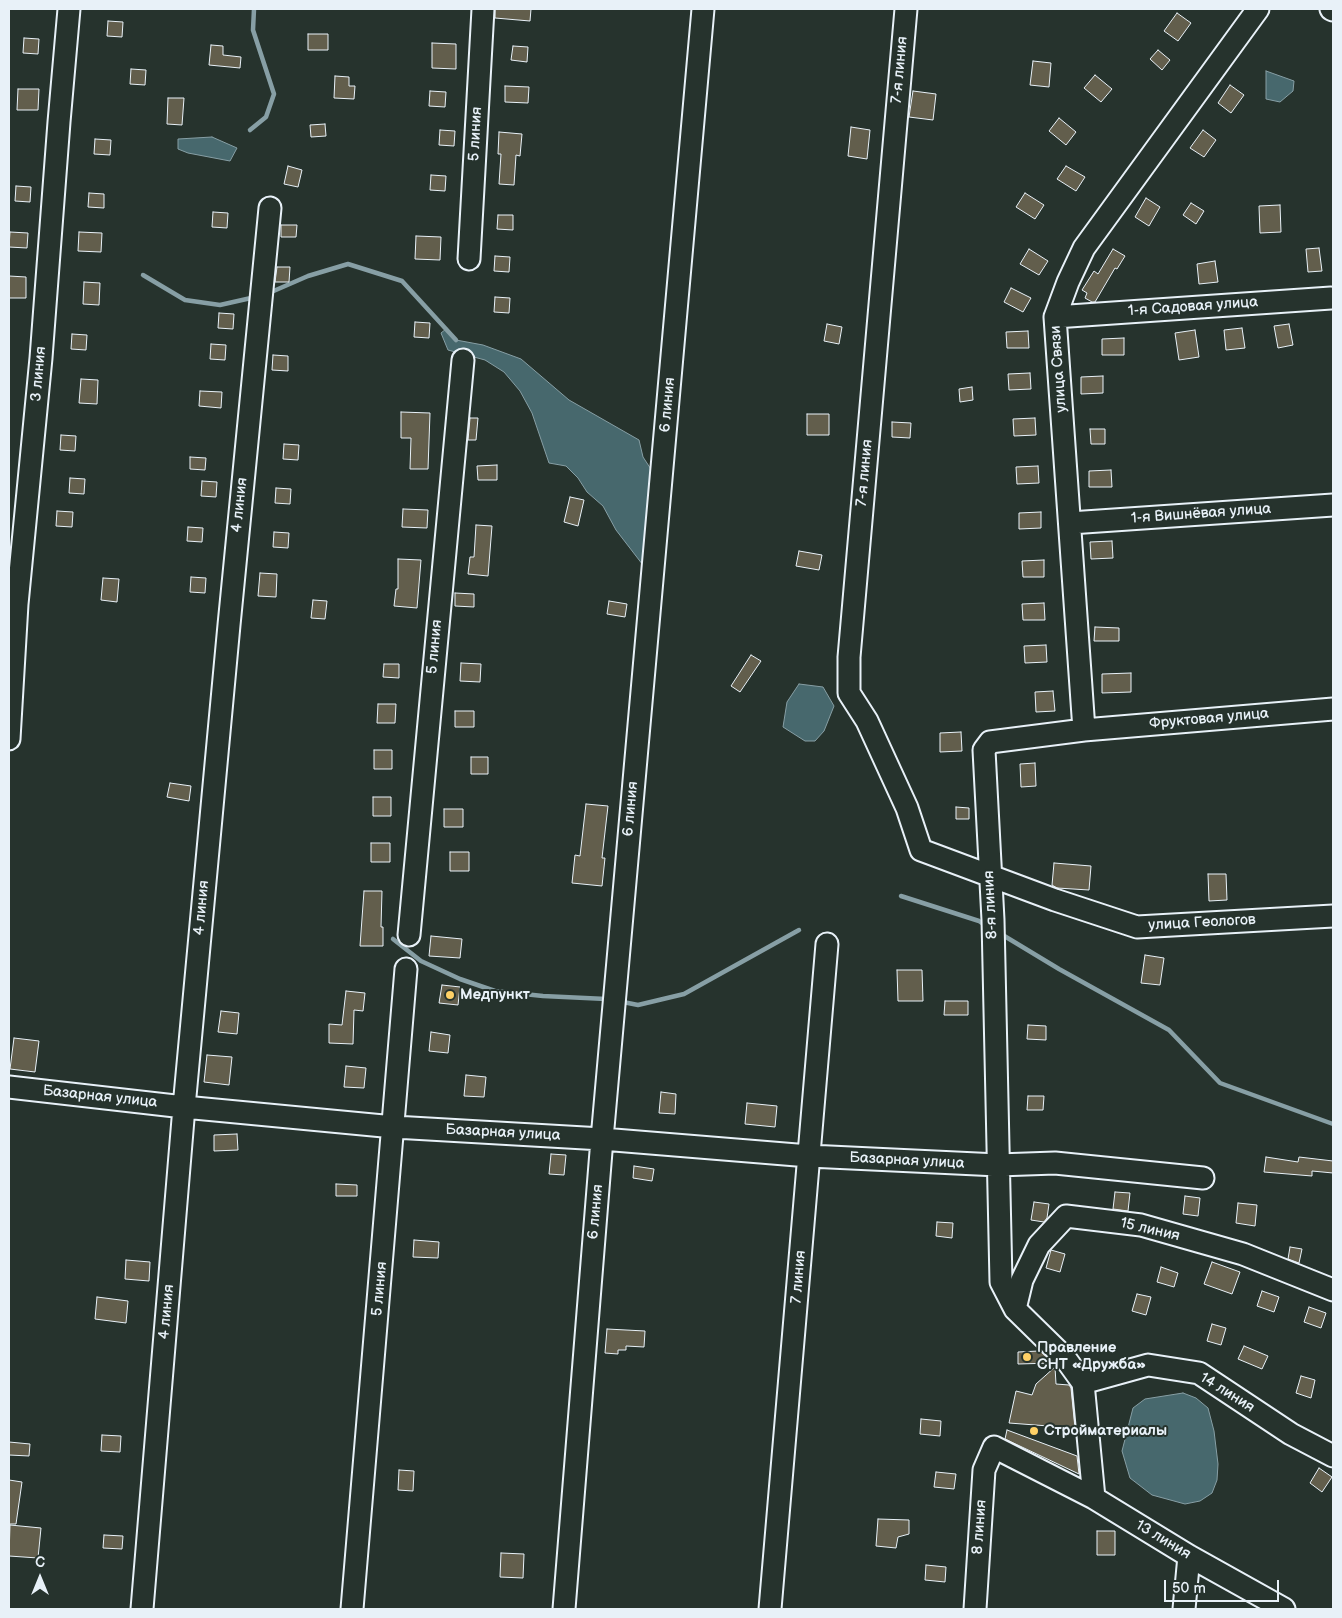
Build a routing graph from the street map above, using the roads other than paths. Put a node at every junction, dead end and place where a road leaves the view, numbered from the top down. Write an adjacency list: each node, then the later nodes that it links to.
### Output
1 (69, 9): 15 (street, 3 линия)
2 (483, 9): 7 (street, 5 линия)
3 (703, 9): 24 (street, 6 линия)
4 (906, 9): 16 (street, 7-я линия)
5 (1258, 9): 9 (street, улица Связи)
6 (270, 208): 22 (street, 4 линия)
7 (469, 259)
8 (1331, 298): 9 (street, 1-я Садовая улица)
9 (1055, 316): 12 (street, улица Связи)
10 (463, 360): 18 (street, 5 линия)
11 (1333, 505): 12 (street, 1-я Вишнёвая улица)
12 (1070, 523): 14 (street, улица Связи)
13 (1333, 709): 14 (street, Фруктовая улица)
14 (1084, 730): 16 (street, 8-я линия)
15 (9, 739)
16 (990, 876): 17 (street, улица Геологов); 26 (street, 8-я линия)
17 (1333, 916)
18 (409, 935)
19 (827, 944): 25 (street, 7 линия)
20 (406, 969): 23 (street, 5 линия)
21 (9, 1087): 22 (street, Базарная улица)
22 (184, 1107): 23 (street, Базарная улица); 35 (street, 4 линия)
23 (394, 1127): 24 (street, Базарная улица); 36 (street, 5 линия)
24 (602, 1139): 25 (street, Базарная улица); 37 (street, 6 линия)
25 (809, 1156): 26 (street, Базарная улица); 38 (street, 7 линия)
26 (998, 1165): 27 (street, Базарная улица); 29 (street, 8-я линия)
27 (1203, 1178)
28 (1333, 1290): 29 (street, 15 линия)
29 (1015, 1309): 30 (street, 8-я линия)
30 (1083, 1383): 32 (street, 14 линия); 33 (street)
31 (994, 1447): 33 (street, 13 линия); 39 (street, 8 линия)
32 (1333, 1456)
33 (1094, 1498): 34 (street, 13 линия)
34 (1189, 1556): 40 (street); 41 (street, 13 линия)
35 (142, 1609)
36 (352, 1609)
37 (564, 1609)
38 (770, 1609)
39 (975, 1609)
40 (1184, 1609)
41 (1284, 1609)

